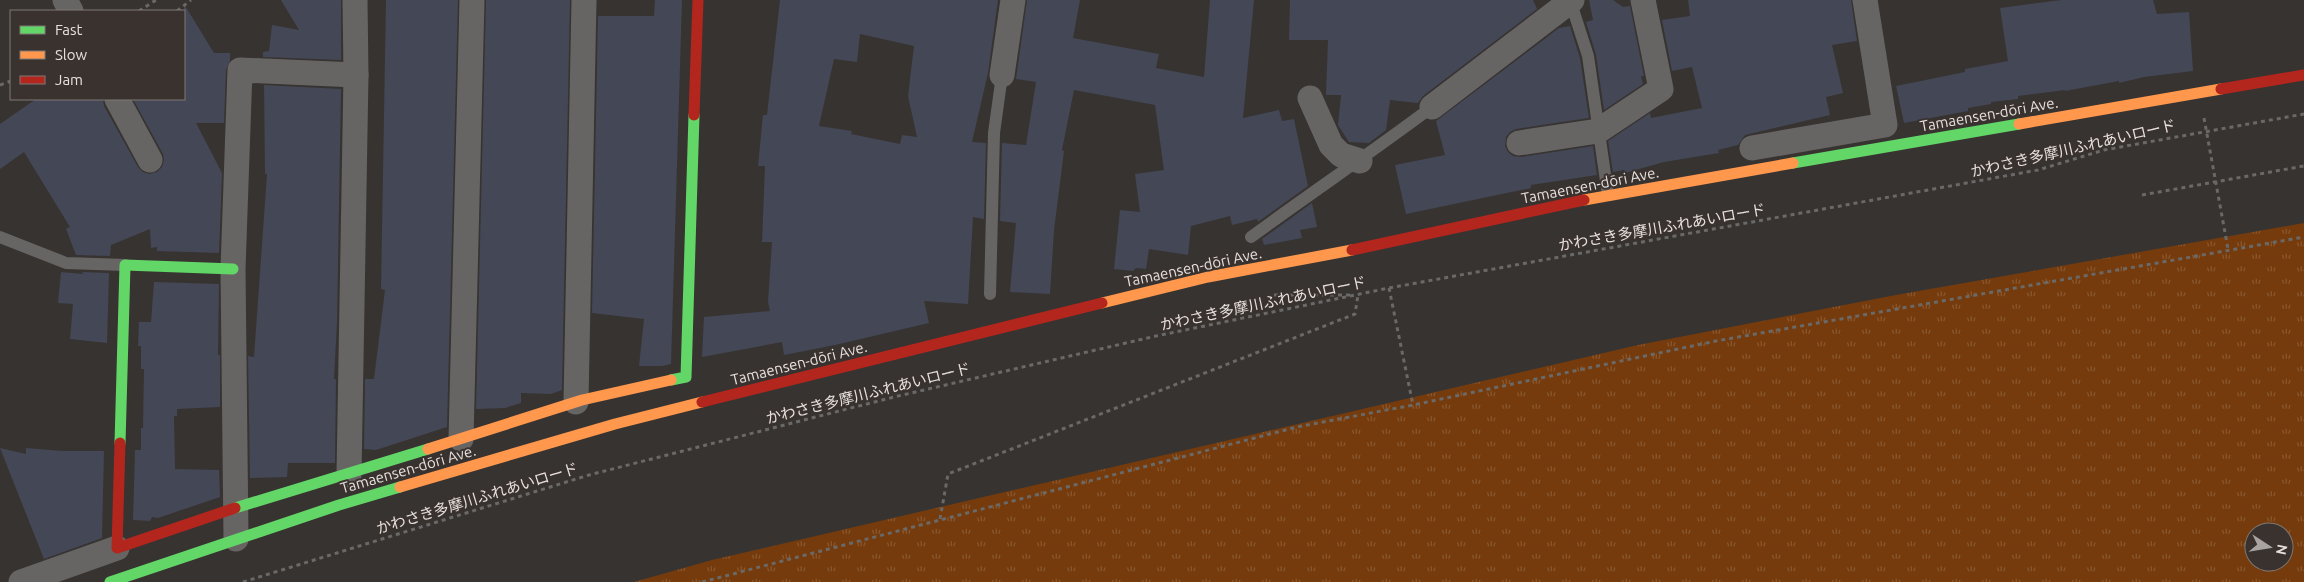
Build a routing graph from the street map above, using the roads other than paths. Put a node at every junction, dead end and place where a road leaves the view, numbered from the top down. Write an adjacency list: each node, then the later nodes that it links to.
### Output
1 (355, 0): 9 (street)
2 (472, 0): 27 (street)
3 (584, 0): 26 (street)
4 (698, 0): 26 (main road)
5 (1013, 0): 10 (street)
6 (1643, 0): 15 (street)
7 (1865, 0): 17 (street)
8 (1571, 1): 14 (street); 15 (lane)
9 (356, 75): 24 (street); 28 (street)
10 (1002, 75): 25 (lane)
11 (2304, 75): 20 (main road, Tamaensen-dōri Ave.)
12 (1310, 98): 19 (street)
13 (119, 100): 18 (street)
14 (1432, 107): 19 (lane)
15 (1598, 131): 16 (street); 20 (lane)
16 (1519, 143)
17 (1752, 148)
18 (150, 160)
19 (1360, 161): 22 (lane)
20 (1608, 195): 30 (main road, Tamaensen-dōri Ave.)
21 (0, 237): 23 (lane)
22 (1251, 237)
23 (125, 265): 24 (main road); 31 (main road)
24 (233, 270): 29 (street)
25 (990, 294)
26 (576, 402): 27 (main road)
27 (461, 439): 28 (main road)
28 (349, 475): 29 (main road)
29 (236, 508): 30 (street); 31 (main road)
30 (236, 538): 33 (main road, Tamaensen-dōri Ave.)
31 (117, 548): 32 (street)
32 (21, 582)
33 (110, 582)

